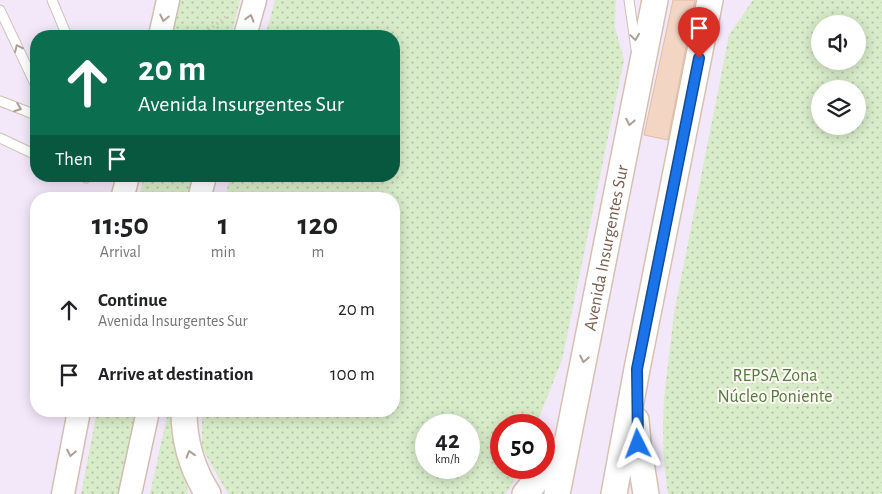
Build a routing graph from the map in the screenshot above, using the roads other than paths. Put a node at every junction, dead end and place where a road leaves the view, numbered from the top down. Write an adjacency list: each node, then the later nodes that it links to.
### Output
1 (52, 0): 8 (lane)
2 (168, 0): 9 (street, one-way to 9)
3 (256, 0): 10 (street, one-way to 3)
4 (629, 0): 12 (lane, one-way to 12)
5 (655, 0): 12 (main road, Avenida Insurgentes Sur)
6 (710, 0): 17 (main road)
7 (0, 10): 11 (lane, one-way to 7)
8 (64, 30)
9 (161, 30)
10 (247, 30)
11 (30, 73)
12 (640, 74): 21 (main road, Avenida Insurgentes Sur, one-way to 21)
13 (0, 101): 14 (lane, one-way to 14)
14 (30, 113)
15 (0, 138): 16 (lane)
16 (30, 152)
17 (637, 369): 27 (main road); 28 (main road)
18 (79, 417): 22 (street, one-way to 22)
19 (147, 417): 23 (street)
20 (184, 417): 24 (main road, one-way to 20)
21 (567, 444): 25 (main road); 26 (main road, Avenida Insurgentes Sur)
22 (63, 494)
23 (130, 494)
24 (208, 494)
25 (525, 494)
26 (557, 494)
27 (614, 494)
28 (646, 494)

